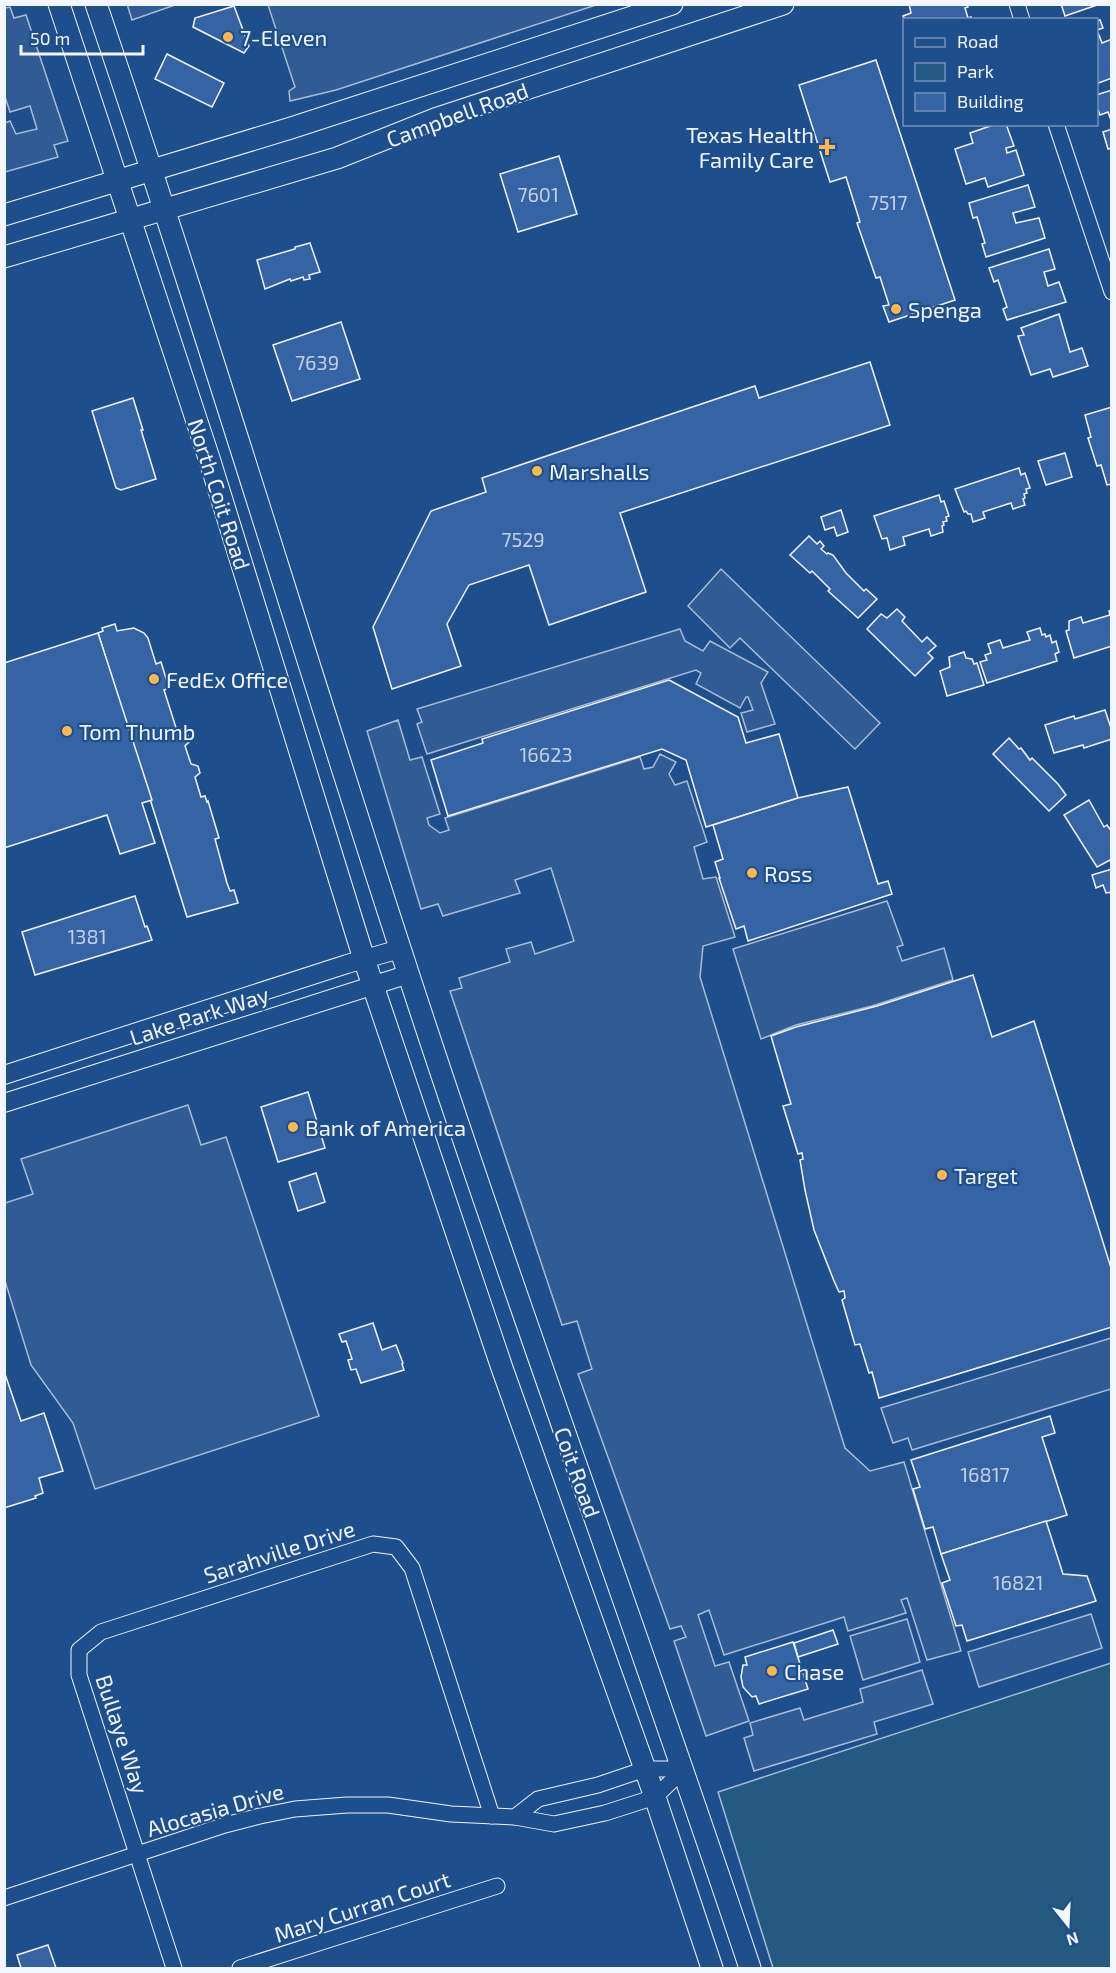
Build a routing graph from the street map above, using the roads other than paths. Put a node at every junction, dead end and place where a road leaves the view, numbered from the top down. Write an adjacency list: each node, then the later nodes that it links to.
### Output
1 (59, 4): 10 (main road, North Coit Road)
2 (96, 4): 9 (main road, North Coit Road)
3 (672, 4): 5 (main road, Campbell Road)
4 (783, 4): 6 (main road, Campbell Road)
5 (558, 41): 6 (main road); 7 (main road); 9 (main road, Campbell Road)
6 (580, 71): 7 (main road, Campbell Road)
7 (558, 78): 11 (main road, Campbell Road)
8 (1057, 126): 15 (street)
9 (150, 171): 10 (main road, Campbell Road); 11 (main road, North Coit Road)
10 (117, 181): 12 (main road, Campbell Road); 13 (main road, North Coit Road)
11 (164, 211): 13 (main road, Campbell Road); 16 (main road, North Coit Road)
12 (4, 215)
13 (130, 220): 14 (main road, Campbell Road); 17 (main road, North Coit Road)
14 (4, 257)
15 (1112, 292)
16 (268, 533): 17 (main road); 18 (main road, North Coit Road)
17 (237, 545): 19 (main road, North Coit Road)
18 (400, 949): 19 (street, Lake Park Way); 20 (main road, North Coit Road)
19 (364, 959): 21 (main road, North Coit Road); 22 (street, Lake Park Way)
20 (409, 974): 21 (street, Lake Park Way); 26 (main road, Coit Road)
21 (373, 986): 23 (street, Lake Park Way); 25 (main road, Coit Road)
22 (4, 1075)
23 (4, 1103)
24 (79, 1650): 28 (street, Sarahville Drive); 30 (street, Bullaye Way)
25 (645, 1769): 26 (street); 27 (main road, Coit Road); 29 (street)
26 (684, 1769): 27 (street, Alocasia Drive); 36 (main road, Coit Road)
27 (655, 1797): 29 (street, Alocasia Drive); 35 (main road, Coit Road)
28 (492, 1816): 29 (street, Alocasia Drive); 30 (street, Alocasia Drive)
29 (515, 1817)
30 (137, 1855): 32 (street, Alocasia Drive); 33 (street, Bullaye Way)
31 (497, 1886): 34 (street, Mary Curran Court)
32 (4, 1898)
33 (174, 1968)
34 (240, 1968)
35 (712, 1968)
36 (750, 1968)

